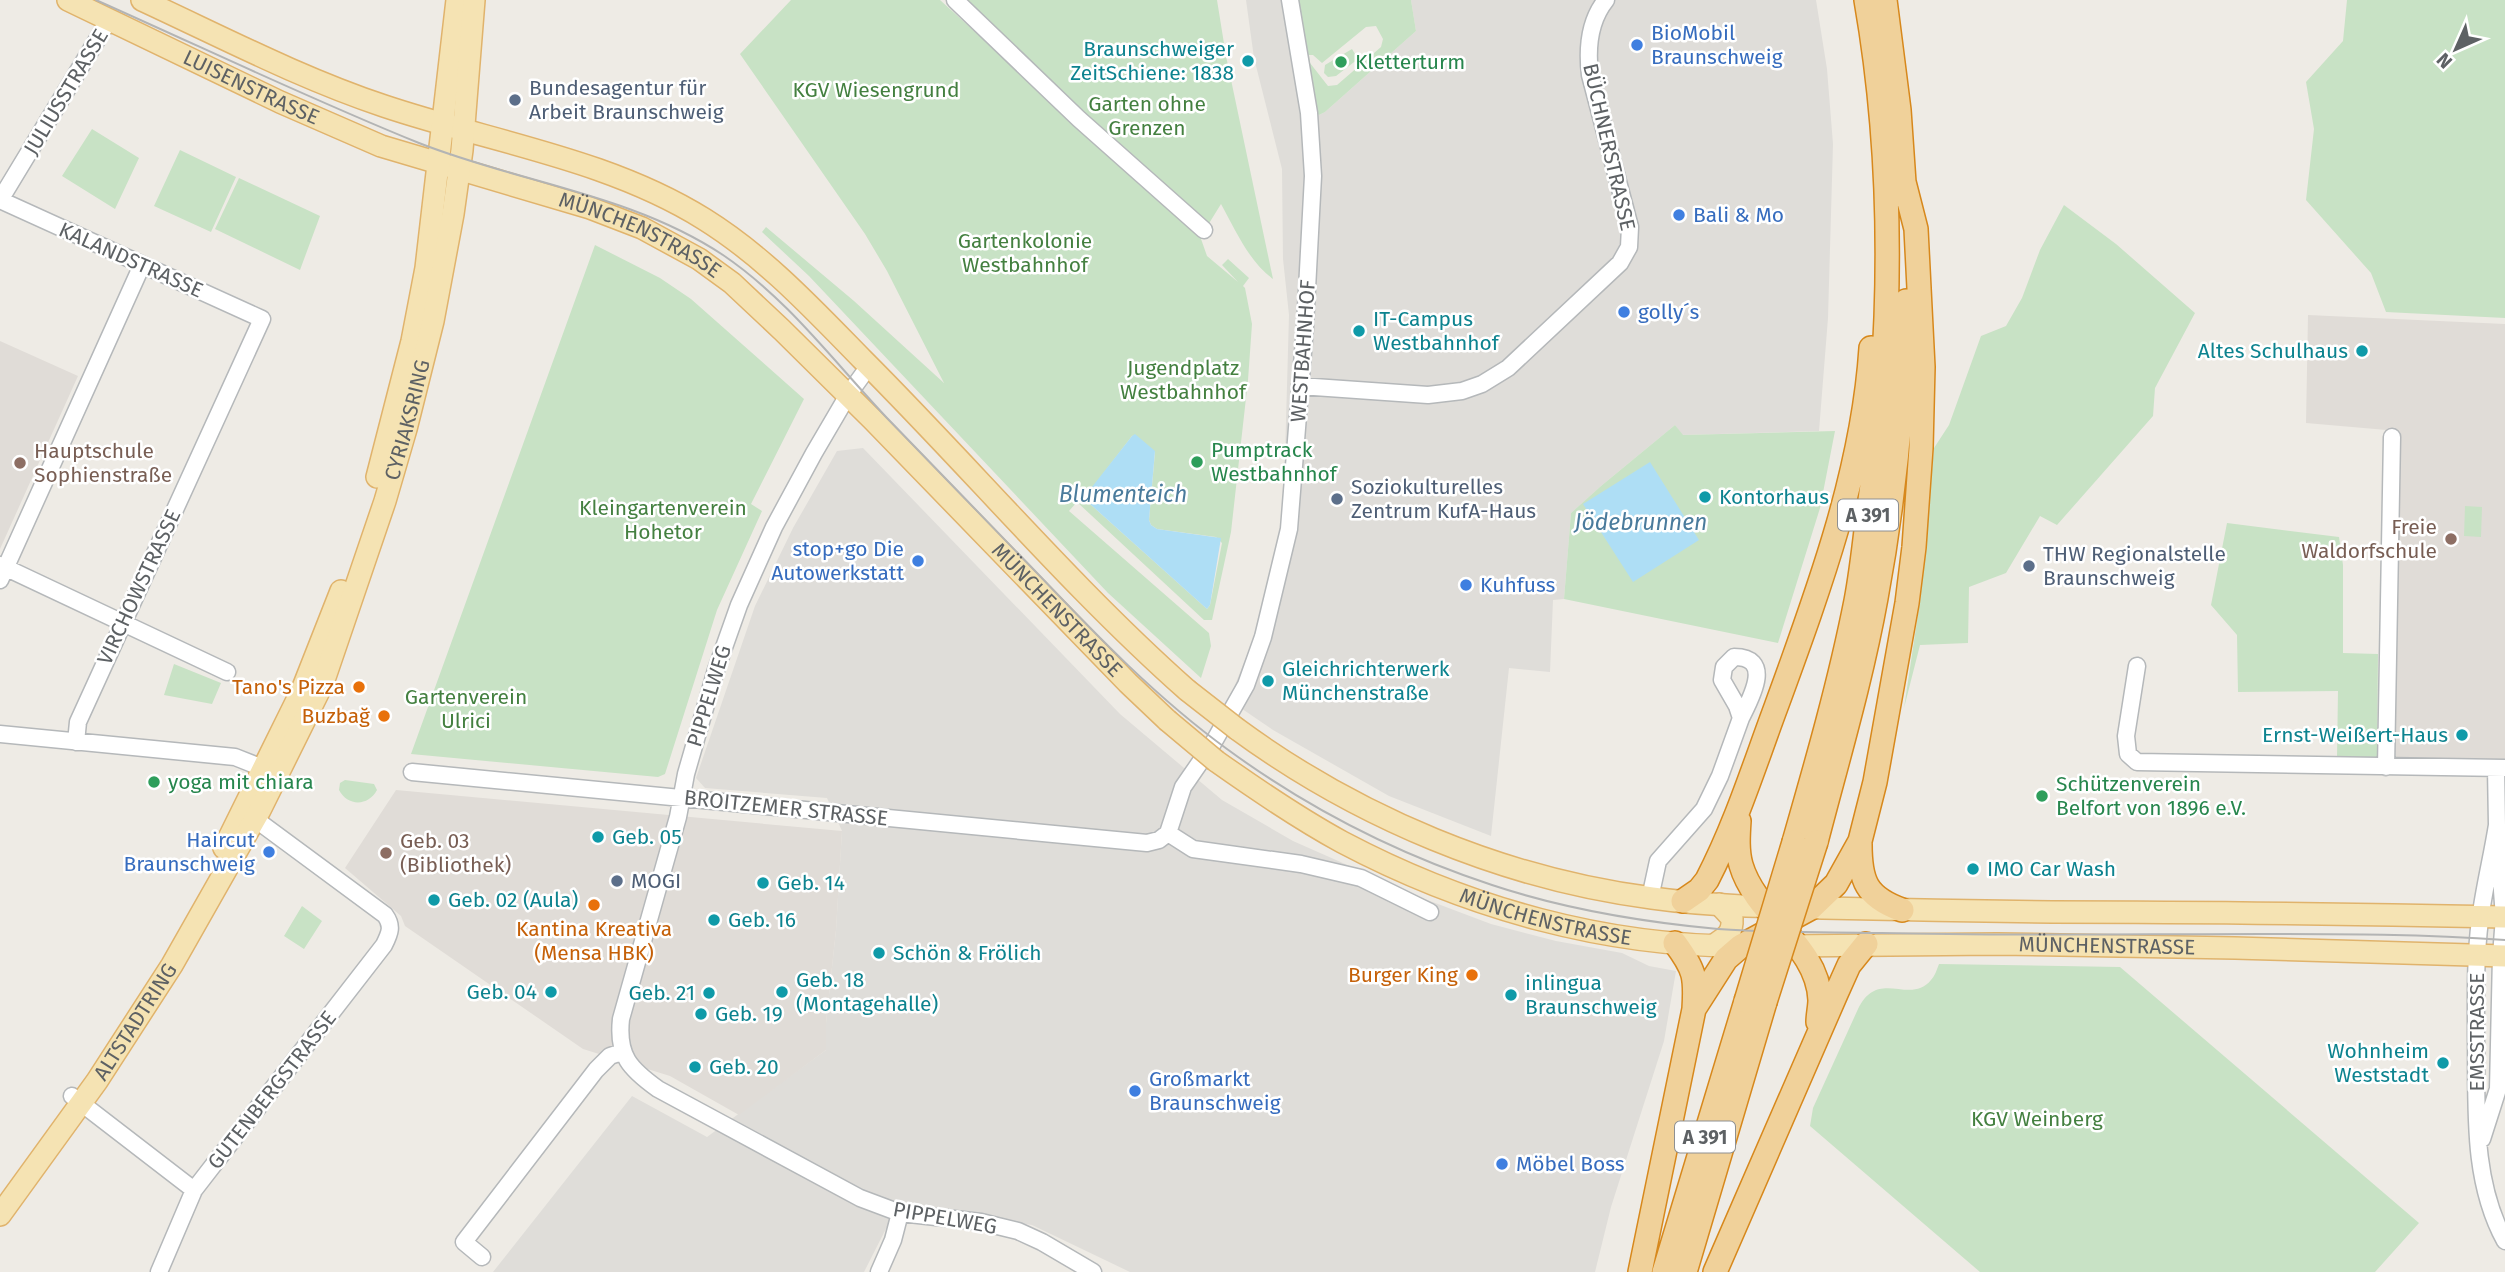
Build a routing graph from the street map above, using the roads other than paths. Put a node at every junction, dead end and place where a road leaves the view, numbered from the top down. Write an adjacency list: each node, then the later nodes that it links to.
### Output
1 (68, 0): 10 (main road, LUISENSTRASSE)
2 (142, 0): 11 (main road, LUISENSTRASSE)
3 (457, 0): 11 (main road, CYRIAKSRING)
4 (474, 0): 12 (main road, CYRIAKSRING)
5 (955, 0): 17 (street)
6 (1290, 0): 21 (street, WESTBAHNHOF)
7 (1606, 0): 21 (street, BÜCHNERSTRASSE)
8 (1866, 0): 15 (highway, A 391)
9 (1885, 0): 15 (highway, A 391)
10 (110, 20): 13 (main road, LUISENSTRASSE); 16 (street, JULIUSSTRASSE)
11 (441, 124): 12 (main road, LUISENSTRASSE); 13 (main road, CYRIAKSRING)
12 (464, 131): 14 (main road, CYRIAKSRING); 20 (main road, MÜNCHENSTRASSE)
13 (438, 163): 14 (main road, LUISENSTRASSE); 33 (main road, CYRIAKSRING)
14 (459, 170): 22 (main road, MÜNCHENSTRASSE); 33 (main road, CYRIAKSRING)
15 (1895, 181): 36 (highway); 40 (highway); 58 (highway, A 391, bridge)
16 (0, 200): 18 (street, KALANDSTRASSE)
17 (1204, 230)
18 (142, 265): 19 (street, KALANDSTRASSE); 24 (street)
19 (262, 319): 25 (street, VIRCHOWSTRASSE)
20 (869, 366): 22 (street, PIPPELWEG); 41 (main road, MÜNCHENSTRASSE, bridge)
21 (1300, 386): 39 (street, WESTBAHNHOF)
22 (848, 395): 35 (street, PIPPELWEG); 51 (main road, MÜNCHENSTRASSE, bridge)
23 (2392, 436): 31 (street)
24 (2, 571): 25 (street)
25 (123, 622): 27 (street); 30 (street, VIRCHOWSTRASSE)
26 (2137, 666): 31 (street)
27 (227, 672)
28 (1741, 718): 41 (street)
29 (0, 734): 30 (street)
30 (76, 742): 33 (street)
31 (2386, 767): 32 (street)
32 (2501, 768): 38 (street)
33 (271, 771): 37 (main road, CYRIAKSRING)
34 (412, 772): 35 (street, BROITZEMER STRASSE)
35 (682, 798): 39 (street, BROITZEMER STRASSE); 61 (street, PIPPELWEG)
36 (1740, 811): 42 (highway); 44 (highway)
37 (248, 815): 62 (main road, ALTSTADTRING); 65 (street, GUTENBERGSTRASSE)
38 (2497, 825): 48 (street, EMSSTRASSE); 49 (street)
39 (1164, 837): 47 (street, BROITZEMER STRASSE)
40 (1860, 841): 45 (highway); 46 (highway)
41 (1650, 898): 42 (main road, MÜNCHENSTRASSE)
42 (1683, 901): 43 (main road, MÜNCHENSTRASSE)
43 (1719, 904): 44 (main road, MÜNCHENSTRASSE); 53 (main road)
44 (1763, 907): 45 (main road, MÜNCHENSTRASSE); 50 (highway)
45 (1811, 908): 46 (main road, MÜNCHENSTRASSE); 50 (highway)
46 (1902, 910): 48 (main road, MÜNCHENSTRASSE)
47 (1430, 912)
48 (2480, 917): 49 (main road, MÜNCHENSTRASSE); 56 (street, EMSSTRASSE)
49 (2505, 917): 57 (street)
50 (1781, 926): 54 (highway); 55 (highway)
51 (1675, 943): 53 (main road, MÜNCHENSTRASSE); 59 (highway)
52 (1867, 944): 54 (main road, MÜNCHENSTRASSE); 56 (main road, MÜNCHENSTRASSE); 60 (highway)
53 (1714, 945): 55 (main road, MÜNCHENSTRASSE)
54 (1797, 945): 55 (main road, MÜNCHENSTRASSE); 60 (highway)
55 (1741, 946): 59 (highway)
56 (2476, 955): 57 (main road, MÜNCHENSTRASSE); 63 (street, EMSSTRASSE)
57 (2503, 956): 63 (street, EMSSTRASSE)
58 (1756, 1001): 75 (highway, A 391); 76 (highway, A 391)
59 (1694, 1009): 74 (highway)
60 (1816, 1038): 77 (highway)
61 (622, 1052): 67 (street, PIPPELWEG); 70 (street)
62 (76, 1100): 65 (street); 66 (main road, ALTSTADTRING); 68 (main road, ALTSTADTRING)
63 (2482, 1123): 64 (street); 69 (street, EMSSTRASSE)
64 (2505, 1124)
65 (194, 1190): 71 (street, GUTENBERGSTRASSE)
66 (0, 1193)
67 (900, 1213): 72 (street); 73 (street, PIPPELWEG)
68 (0, 1215)
69 (2505, 1241)
70 (482, 1257)
71 (159, 1272)
72 (879, 1272)
73 (1094, 1272)
74 (1640, 1272)
75 (1664, 1272)
76 (1685, 1272)
77 (1715, 1272)

